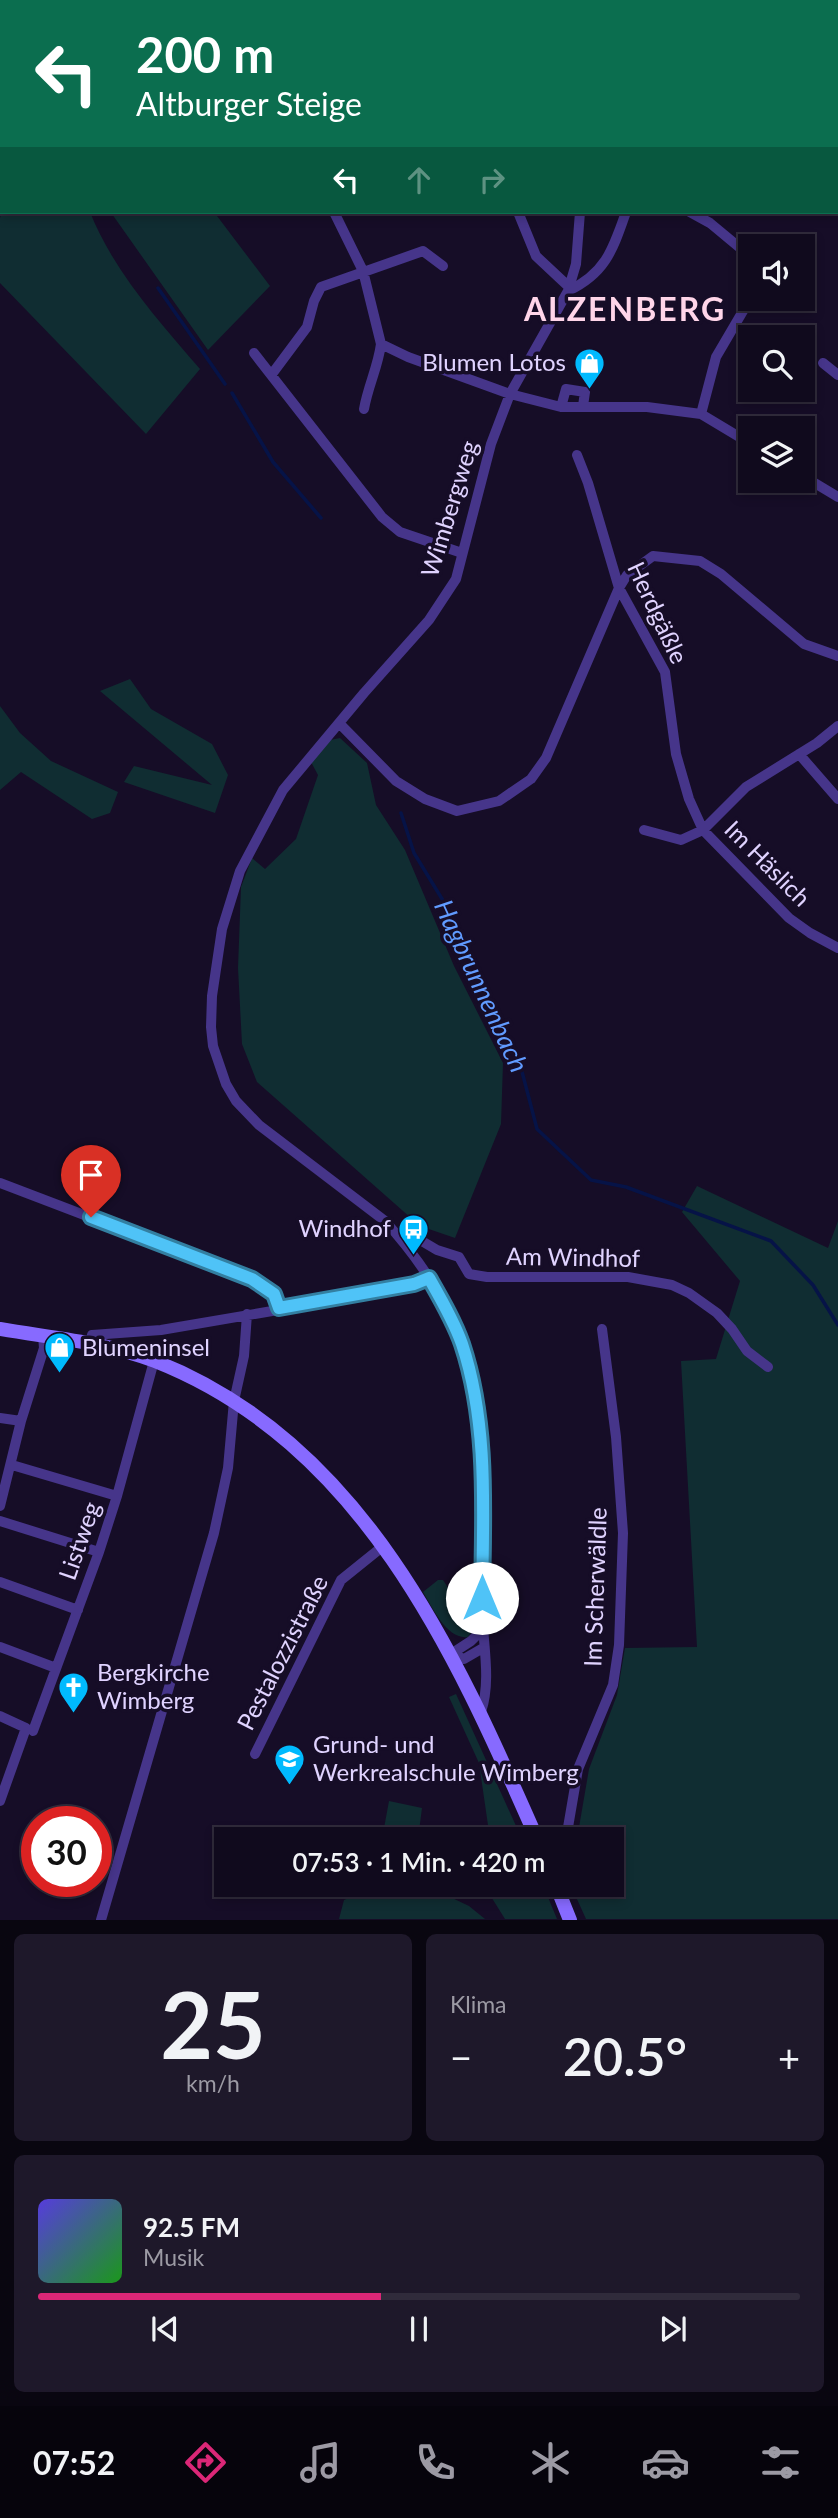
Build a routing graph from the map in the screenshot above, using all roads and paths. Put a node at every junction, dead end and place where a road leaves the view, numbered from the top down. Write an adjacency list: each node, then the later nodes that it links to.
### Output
1 (335, 214): 8 (street)
2 (519, 214): 9 (street)
3 (580, 214): 9 (street)
4 (625, 214): 9 (street)
5 (693, 214): 6 (street)
6 (738, 246)
7 (443, 266): 8 (street)
8 (363, 271): 11 (street); 14 (street)
9 (568, 288): 16 (street, Wimbergweg)
10 (743, 311): 20 (street)
11 (382, 344): 16 (street); 19 (street)
12 (254, 353): 14 (street)
13 (823, 363): 15 (street)
14 (272, 374): 25 (street)
15 (838, 375)
16 (510, 394): 18 (street); 25 (street, Wimbergweg)
17 (583, 406): 18 (street); 18 (street); 20 (street)
18 (561, 407)
19 (364, 409)
20 (701, 414): 21 (street)
21 (738, 436)
22 (577, 455): 26 (street, Herdgäßle)
23 (815, 483): 24 (street)
24 (838, 497)
25 (462, 553): 28 (street, Wimbergweg)
26 (619, 588): 27 (street); 28 (street); 33 (street, Herdgäßle)
27 (838, 656)
28 (339, 723): 35 (street, Wimbergweg)
29 (838, 726): 30 (street)
30 (799, 754): 31 (street); 33 (street)
31 (838, 799)
32 (644, 830): 33 (street)
33 (703, 830): 34 (street, Im Häslich)
34 (838, 948)
35 (212, 1046): 37 (street, Am Windhof)
36 (0, 1183): 39 (street)
37 (401, 1239): 38 (street, Am Windhof); 46 (street, Am Windhof)
38 (429, 1278): 39 (street); 58 (street, Am Windhof)
39 (279, 1308): 40 (street)
40 (247, 1314): 44 (street); 47 (street)
41 (0, 1329): 43 (street)
42 (602, 1329): 69 (street, Im Scherwäldle)
43 (43, 1336): 44 (street); 49 (street)
44 (90, 1343): 45 (street)
45 (154, 1361): 47 (street); 51 (street, Listweg)
46 (768, 1367)
47 (234, 1401): 54 (street); 70 (street)
48 (0, 1418): 49 (street)
49 (21, 1421): 50 (street)
50 (12, 1465): 51 (street); 52 (street)
51 (117, 1496): 55 (street, Listweg)
52 (0, 1506)
53 (0, 1521): 55 (street)
54 (383, 1547): 61 (street); 66 (street, Pestalozzistraße)
55 (99, 1552): 57 (street, Listweg)
56 (0, 1582): 57 (street)
57 (78, 1610): 62 (street, Listweg)
58 (481, 1631): 60 (street, Am Windhof); 61 (street)
59 (0, 1647): 62 (street)
60 (483, 1648): 61 (street); 63 (street, Am Windhof)
61 (451, 1654): 63 (street)
62 (56, 1668): 65 (street, Listweg)
63 (481, 1712): 68 (street)
64 (0, 1716): 67 (street)
65 (33, 1731)
66 (255, 1754)
67 (0, 1801)
68 (532, 1827)
69 (568, 1827)
70 (101, 1920)

